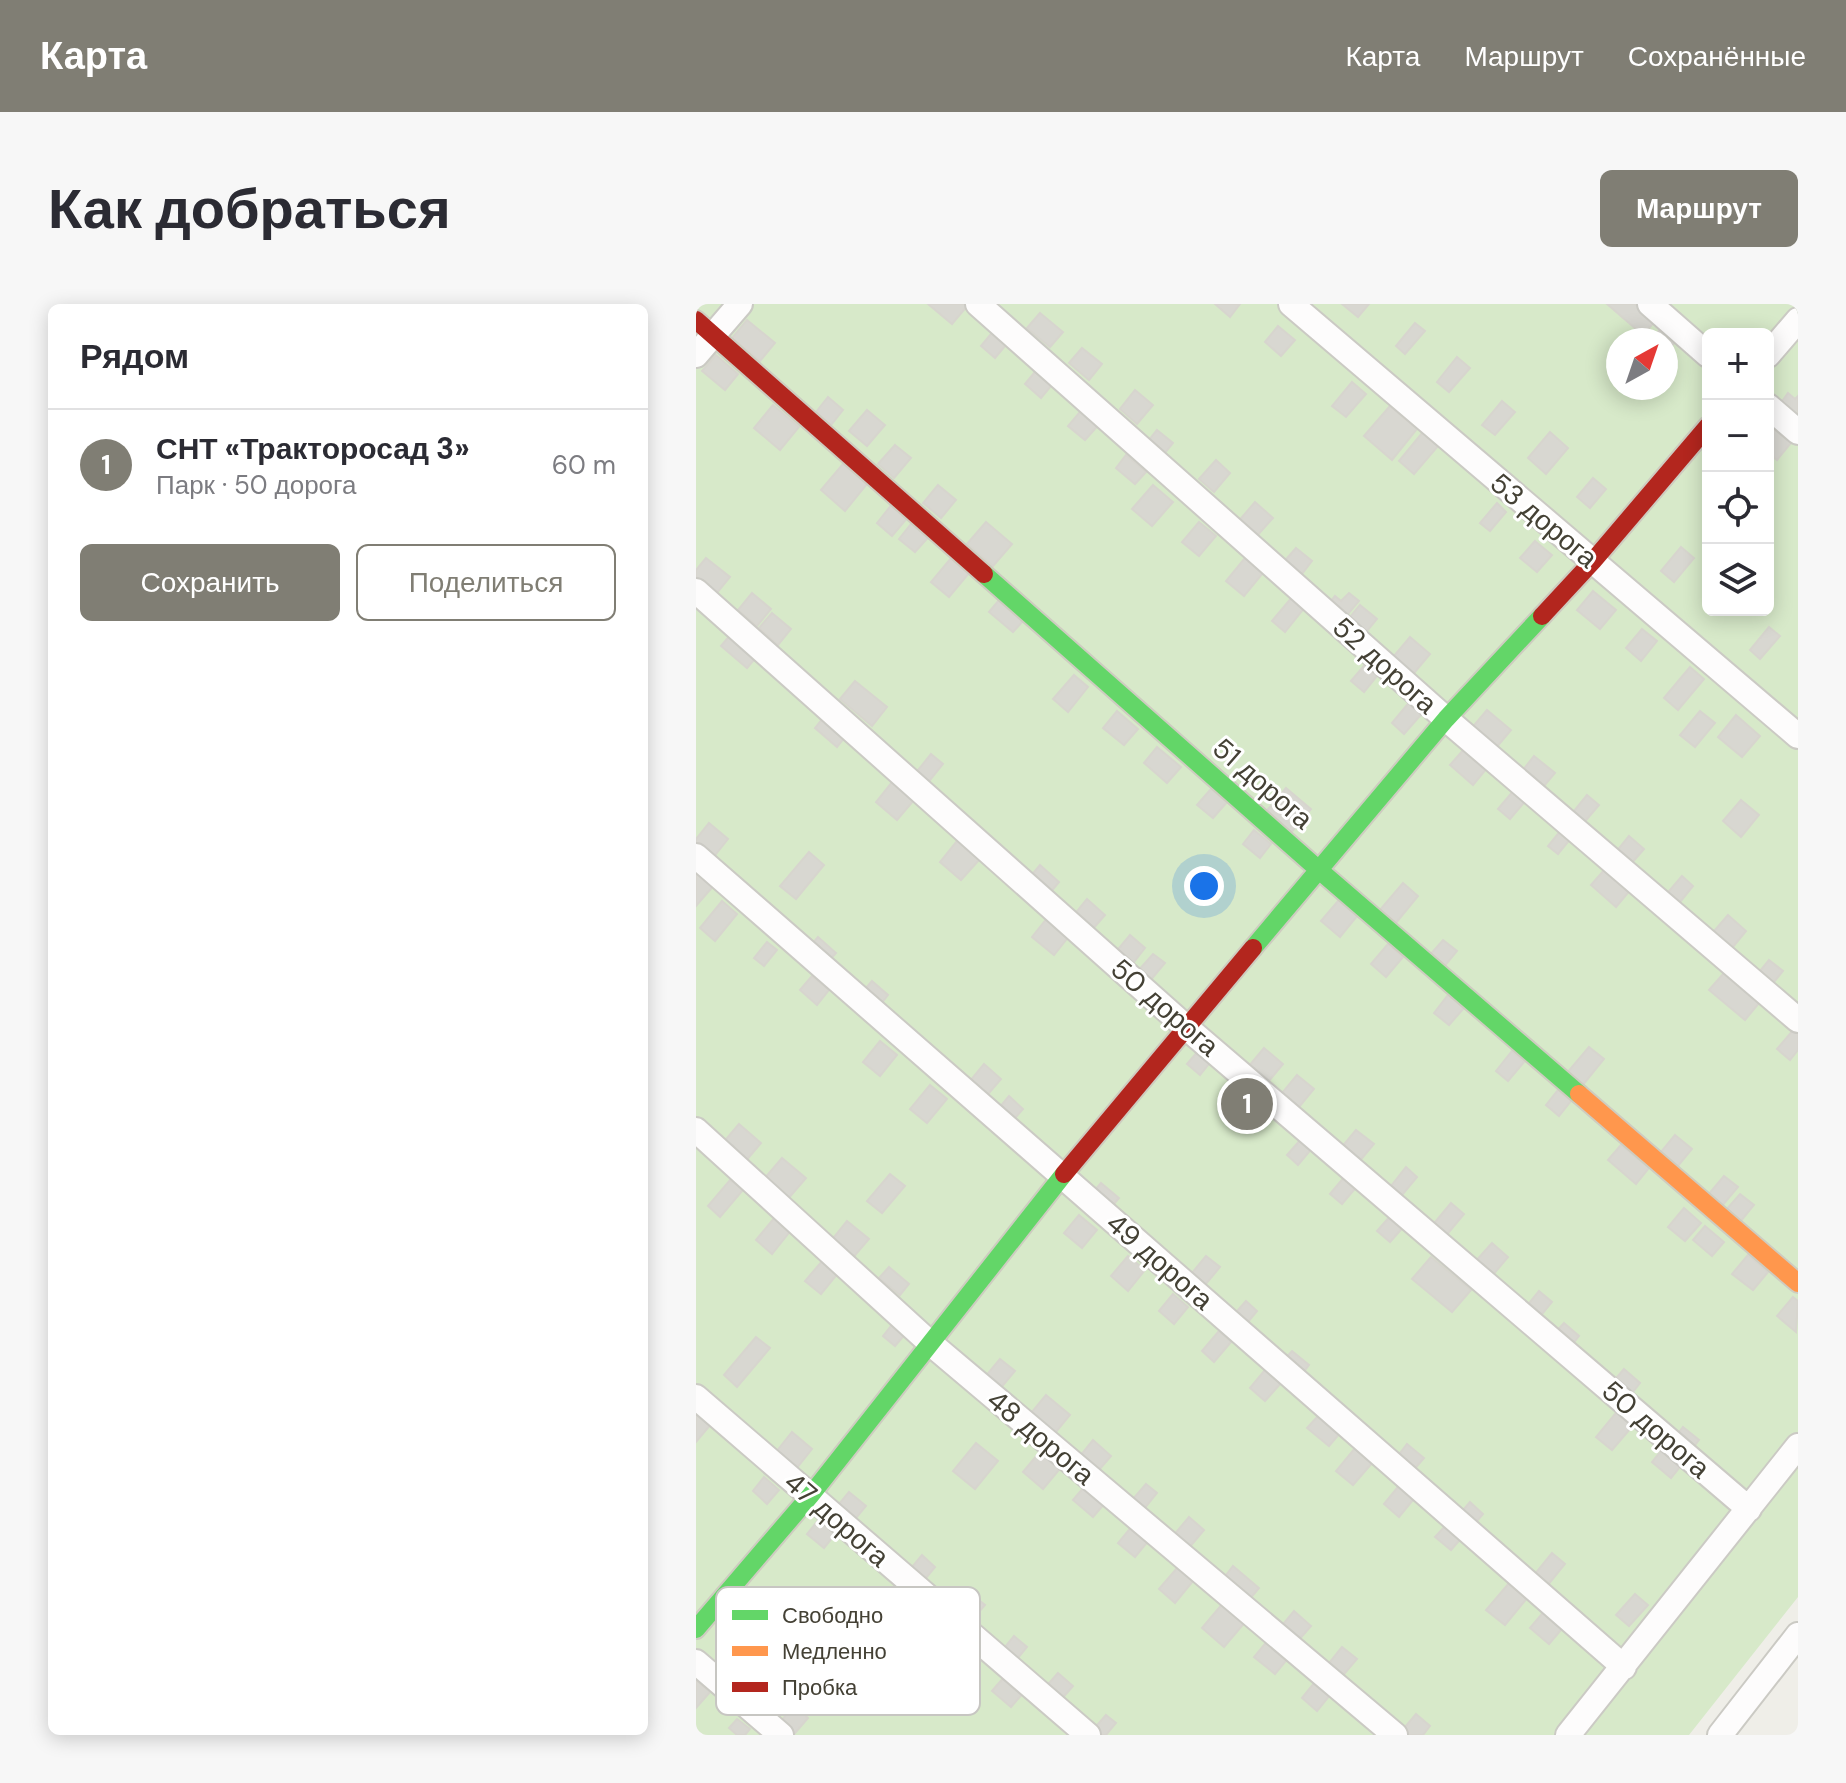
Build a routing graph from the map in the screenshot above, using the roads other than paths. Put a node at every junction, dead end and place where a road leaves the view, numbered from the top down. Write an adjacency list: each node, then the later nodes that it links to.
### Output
1 (740, 304): 6 (street)
2 (978, 304): 15 (street, 52 дорога)
3 (1291, 304): 13 (street, 53 дорога)
4 (1650, 304): 8 (street)
5 (1798, 320): 7 (street)
6 (705, 327): 9 (street); 18 (street, 51 дорога)
7 (1774, 348)
8 (1702, 350)
9 (696, 355)
10 (1774, 411): 11 (street)
11 (1798, 432)
12 (1702, 433): 13 (street)
13 (1593, 561): 15 (street); 16 (street, 53 дорога)
14 (696, 591): 20 (street, 50 дорога)
15 (1446, 719): 18 (street); 19 (street, 52 дорога)
16 (1798, 736)
17 (696, 856): 22 (street, 49 дорога)
18 (1319, 870): 20 (street); 23 (street, 51 дорога)
19 (1798, 1020)
20 (1187, 1028): 22 (street); 28 (street, 50 дорога)
21 (696, 1130): 24 (street, 48 дорога)
22 (1062, 1176): 24 (street); 36 (street, 49 дорога)
23 (1798, 1283)
24 (930, 1343): 27 (street); 41 (street, 48 дорога)
25 (696, 1397): 27 (street, 47 дорога)
26 (1798, 1446): 28 (street)
27 (810, 1496): 29 (street); 30 (street, 47 дорога)
28 (1749, 1509): 36 (street)
29 (732, 1587)
30 (916, 1587)
31 (716, 1606): 32 (street)
32 (696, 1629)
33 (1798, 1635): 43 (street)
34 (980, 1642): 40 (street, 47 дорога)
35 (696, 1662): 37 (street)
36 (1624, 1667): 42 (street)
37 (716, 1679)
38 (758, 1715): 39 (street)
39 (781, 1735)
40 (1088, 1735)
41 (1395, 1735)
42 (1568, 1735)
43 (1720, 1735)

